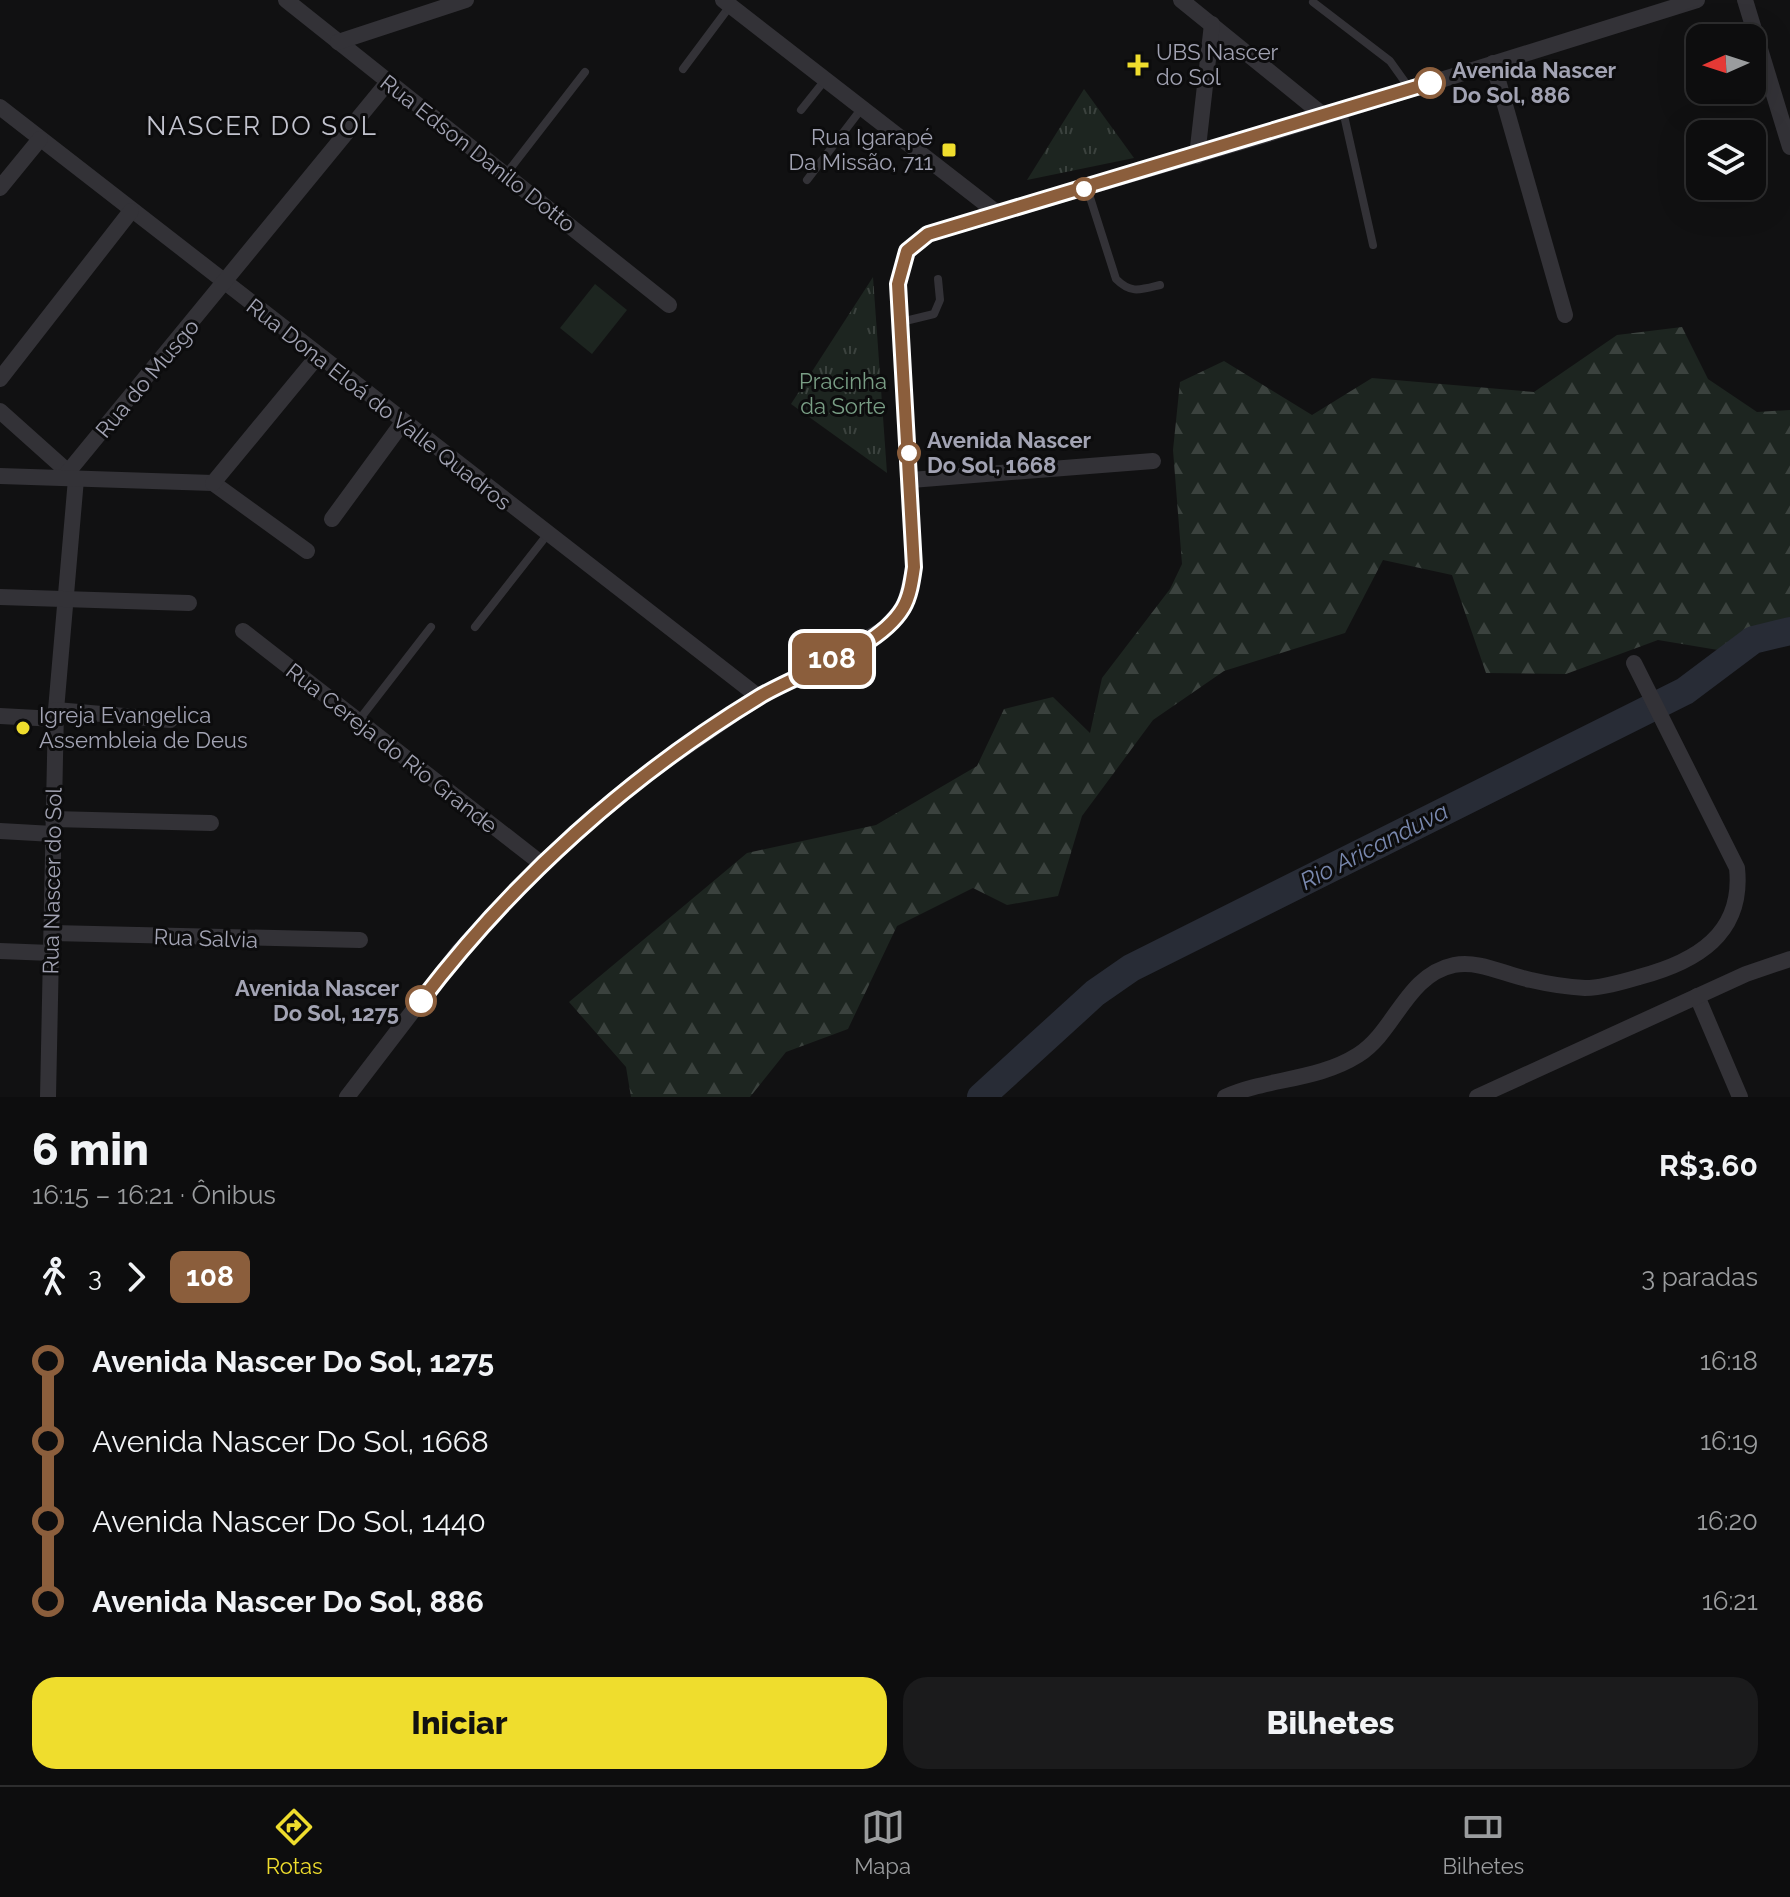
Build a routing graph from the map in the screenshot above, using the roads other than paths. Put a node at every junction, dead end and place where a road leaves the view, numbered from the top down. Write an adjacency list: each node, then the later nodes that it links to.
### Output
1 (286, 0): 9 (street, Rua Edson Danilo Dotto)
2 (466, 0): 9 (street)
3 (1181, 0): 8 (street)
4 (1697, 0): 10 (street)
5 (1745, 0): 22 (street)
6 (1313, 2): 15 (lane)
7 (727, 3): 11 (lane); 13 (street)
8 (1212, 24): 20 (street); 23 (street)
9 (338, 42): 14 (street, Rua Edson Danilo Dotto)
10 (1493, 63): 15 (street); 35 (street)
11 (683, 69)
12 (585, 72): 24 (lane)
13 (825, 80): 17 (street); 18 (lane)
14 (388, 82): 24 (street, Rua Edson Danilo Dotto); 32 (street, Rua do Musgo)
15 (1410, 90): 19 (street)
16 (0, 107): 21 (street, Rua Dona Eloá do Valle Quadros)
17 (862, 108): 25 (lane); 29 (street)
18 (801, 110)
19 (1342, 110): 20 (street); 30 (lane)
20 (1323, 115): 23 (street)
21 (40, 139): 26 (street); 28 (street, Rua Dona Eloá do Valle Quadros)
22 (1790, 147)
23 (1197, 156): 27 (street)
24 (506, 174): 34 (street, Rua Edson Danilo Dotto)
25 (807, 180)
26 (0, 188)
27 (1087, 188): 29 (street); 33 (lane)
28 (131, 211): 32 (street, Rua Dona Eloá do Valle Quadros); 38 (street)
29 (996, 212): 36 (street)
30 (1373, 245)
31 (938, 279): 36 (lane)
32 (225, 284): 37 (street, Rua Dona Eloá do Valle Quadros); 42 (street, Rua do Musgo)
33 (1160, 285)
34 (669, 305)
35 (1565, 315)
36 (900, 322): 44 (street)
37 (317, 357): 40 (street, Rua Dona Eloá do Valle Quadros); 45 (street)
38 (0, 379)
39 (0, 411): 42 (street)
40 (403, 422): 46 (street); 47 (street, Rua Dona Eloá do Valle Quadros)
41 (1153, 461): 44 (street)
42 (72, 475): 43 (street); 45 (street); 50 (street, Rua Nascer do Sol)
43 (0, 476)
44 (911, 480): 56 (street)
45 (213, 483): 48 (street)
46 (332, 519)
47 (547, 535): 53 (lane); 56 (street, Rua Dona Eloá do Valle Quadros)
48 (307, 551)
49 (0, 597): 50 (street)
50 (66, 600): 51 (street); 57 (street, Rua Nascer do Sol)
51 (189, 603)
52 (431, 627): 60 (lane)
53 (475, 627)
54 (243, 631): 60 (street, Rua Cereja do Rio Grande)
55 (1634, 663): 73 (street)
56 (759, 697): 64 (street)
57 (56, 715): 58 (street); 59 (street); 62 (street, Rua Nascer do Sol)
58 (0, 716)
59 (170, 720)
60 (358, 721): 64 (street, Rua Cereja do Rio Grande)
61 (211, 823): 62 (street)
62 (53, 827): 63 (street); 65 (street, Rua Nascer do Sol)
63 (0, 831)
64 (542, 864): 72 (street)
65 (52, 933): 66 (street, Rua Salvia); 68 (street, Rua Nascer do Sol)
66 (360, 940)
67 (0, 951): 68 (street)
68 (51, 953): 71 (street, Rua Nascer do Sol)
69 (1790, 959): 70 (street)
70 (1697, 996): 74 (street); 75 (street)
71 (48, 1097)
72 (347, 1097)
73 (1225, 1097)
74 (1477, 1097)
75 (1740, 1097)

